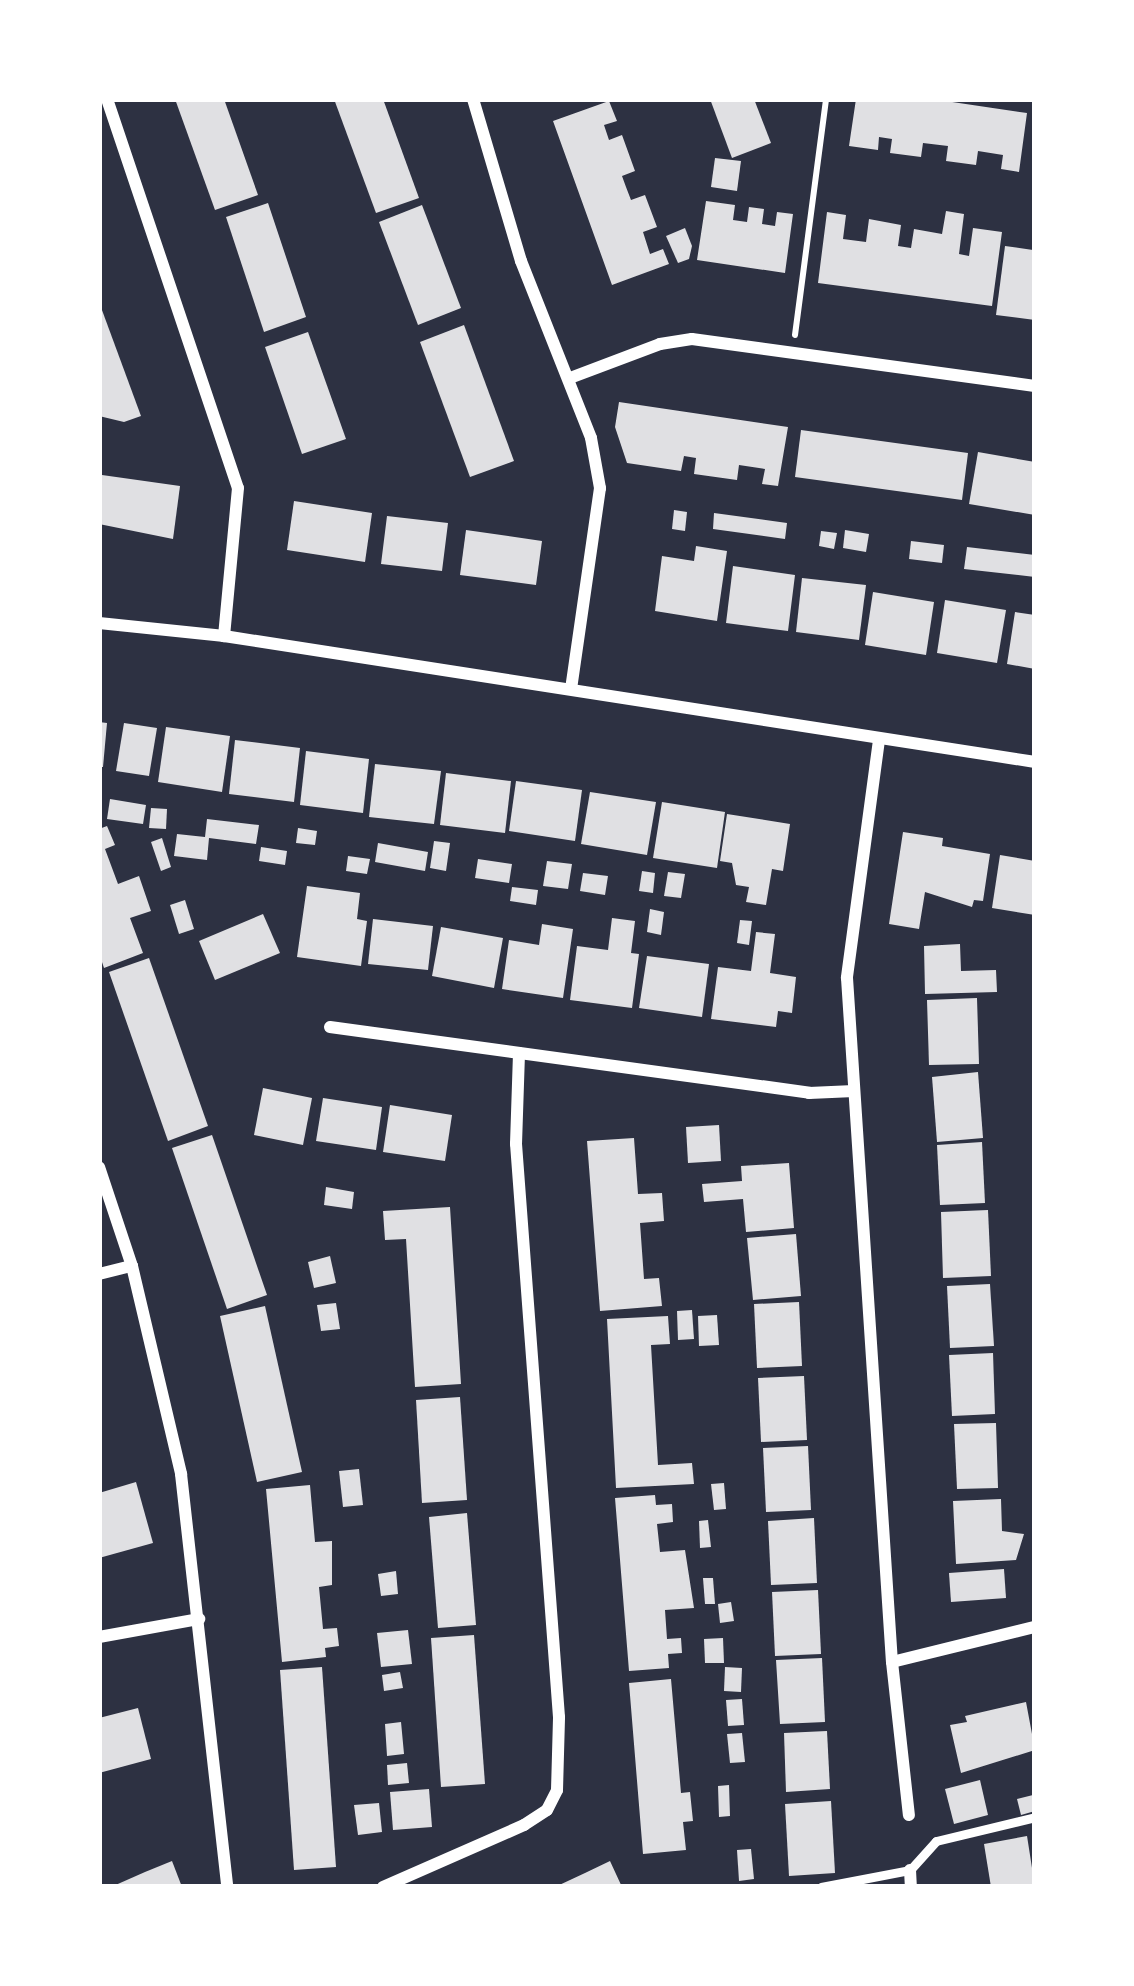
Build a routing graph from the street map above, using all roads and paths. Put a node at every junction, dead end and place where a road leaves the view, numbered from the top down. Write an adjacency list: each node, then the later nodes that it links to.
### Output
1 (107, 99): 8 (street)
2 (473, 99): 5 (street)
3 (826, 99): 4 (path)
4 (792, 351): 5 (street); 6 (street)
5 (570, 378): 9 (street)
6 (1035, 386)
7 (99, 623): 8 (street)
8 (224, 636): 9 (street)
9 (572, 689): 10 (street)
10 (879, 740): 11 (street); 14 (street)
11 (1035, 761)
12 (329, 1027): 13 (street)
13 (519, 1053): 14 (street); 26 (street)
14 (854, 1091): 21 (street)
15 (99, 1167): 16 (street)
16 (132, 1266): 17 (street); 18 (street)
17 (99, 1274)
18 (199, 1619): 20 (street); 25 (street)
19 (1035, 1627): 21 (street)
20 (99, 1637)
21 (892, 1662): 22 (street)
22 (909, 1815)
23 (1035, 1817): 24 (lane)
24 (910, 1870): 27 (lane); 28 (street)
25 (227, 1887)
26 (382, 1887)
27 (821, 1887)
28 (911, 1887)

